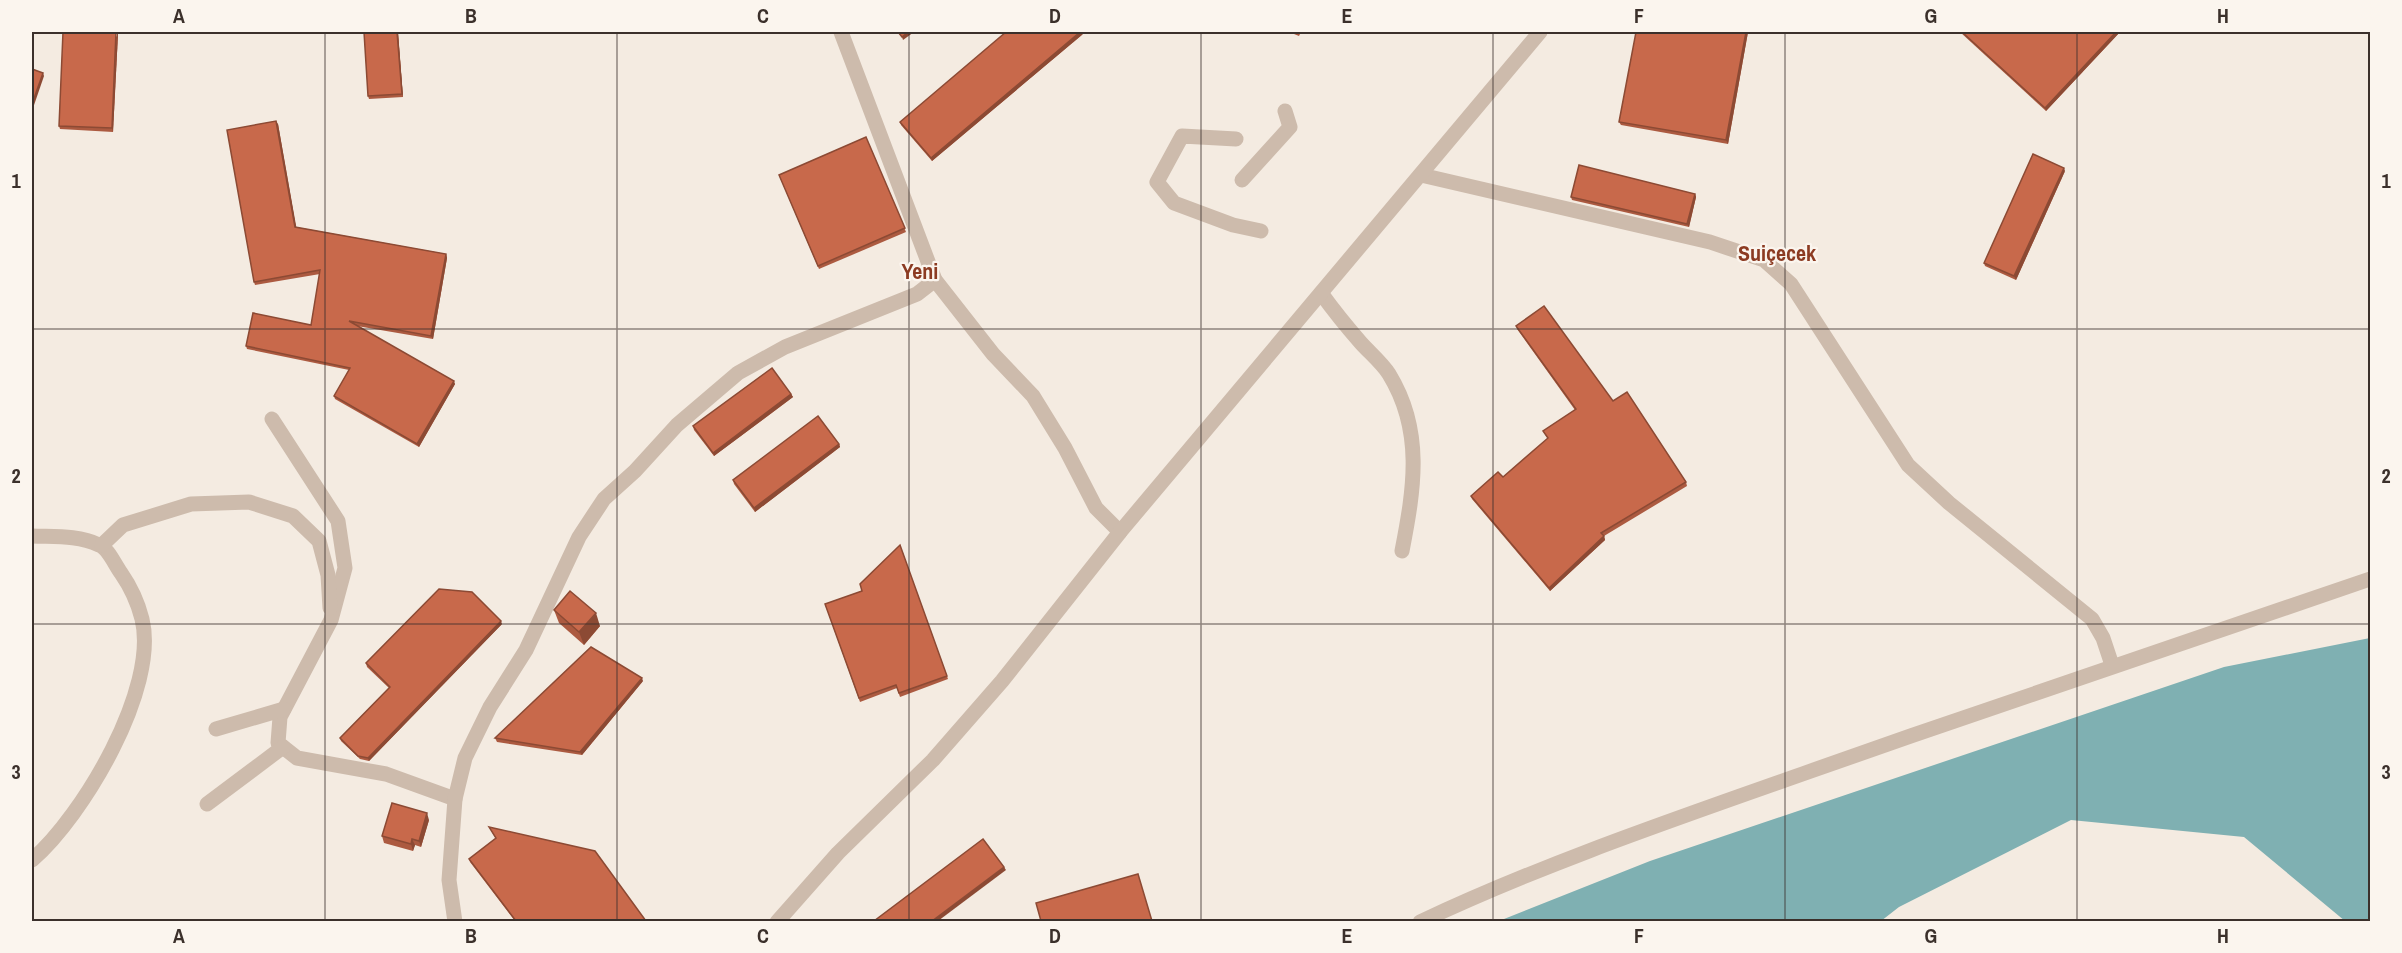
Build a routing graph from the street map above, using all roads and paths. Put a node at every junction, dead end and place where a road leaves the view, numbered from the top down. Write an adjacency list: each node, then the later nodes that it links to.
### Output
1 (841, 32): 8 (street)
2 (1540, 32): 5 (street)
3 (1285, 111): 6 (street)
4 (1236, 139): 7 (street)
5 (1421, 175): 9 (street); 17 (street)
6 (1242, 180)
7 (1260, 231)
8 (935, 280): 11 (street); 21 (street)
9 (1321, 293): 11 (street); 14 (street)
10 (272, 419): 16 (street)
11 (1120, 532): 25 (street)
12 (32, 536): 13 (street)
13 (102, 545): 16 (street); 23 (street)
14 (1402, 551)
15 (2370, 579): 17 (street)
16 (331, 620): 18 (street)
17 (2112, 665): 26 (street)
18 (284, 709): 19 (street); 20 (street)
19 (216, 729)
20 (283, 747): 21 (street); 22 (street)
21 (455, 799): 24 (street)
22 (207, 804)
23 (32, 860)
24 (455, 921)
25 (777, 921)
26 (1420, 921)

